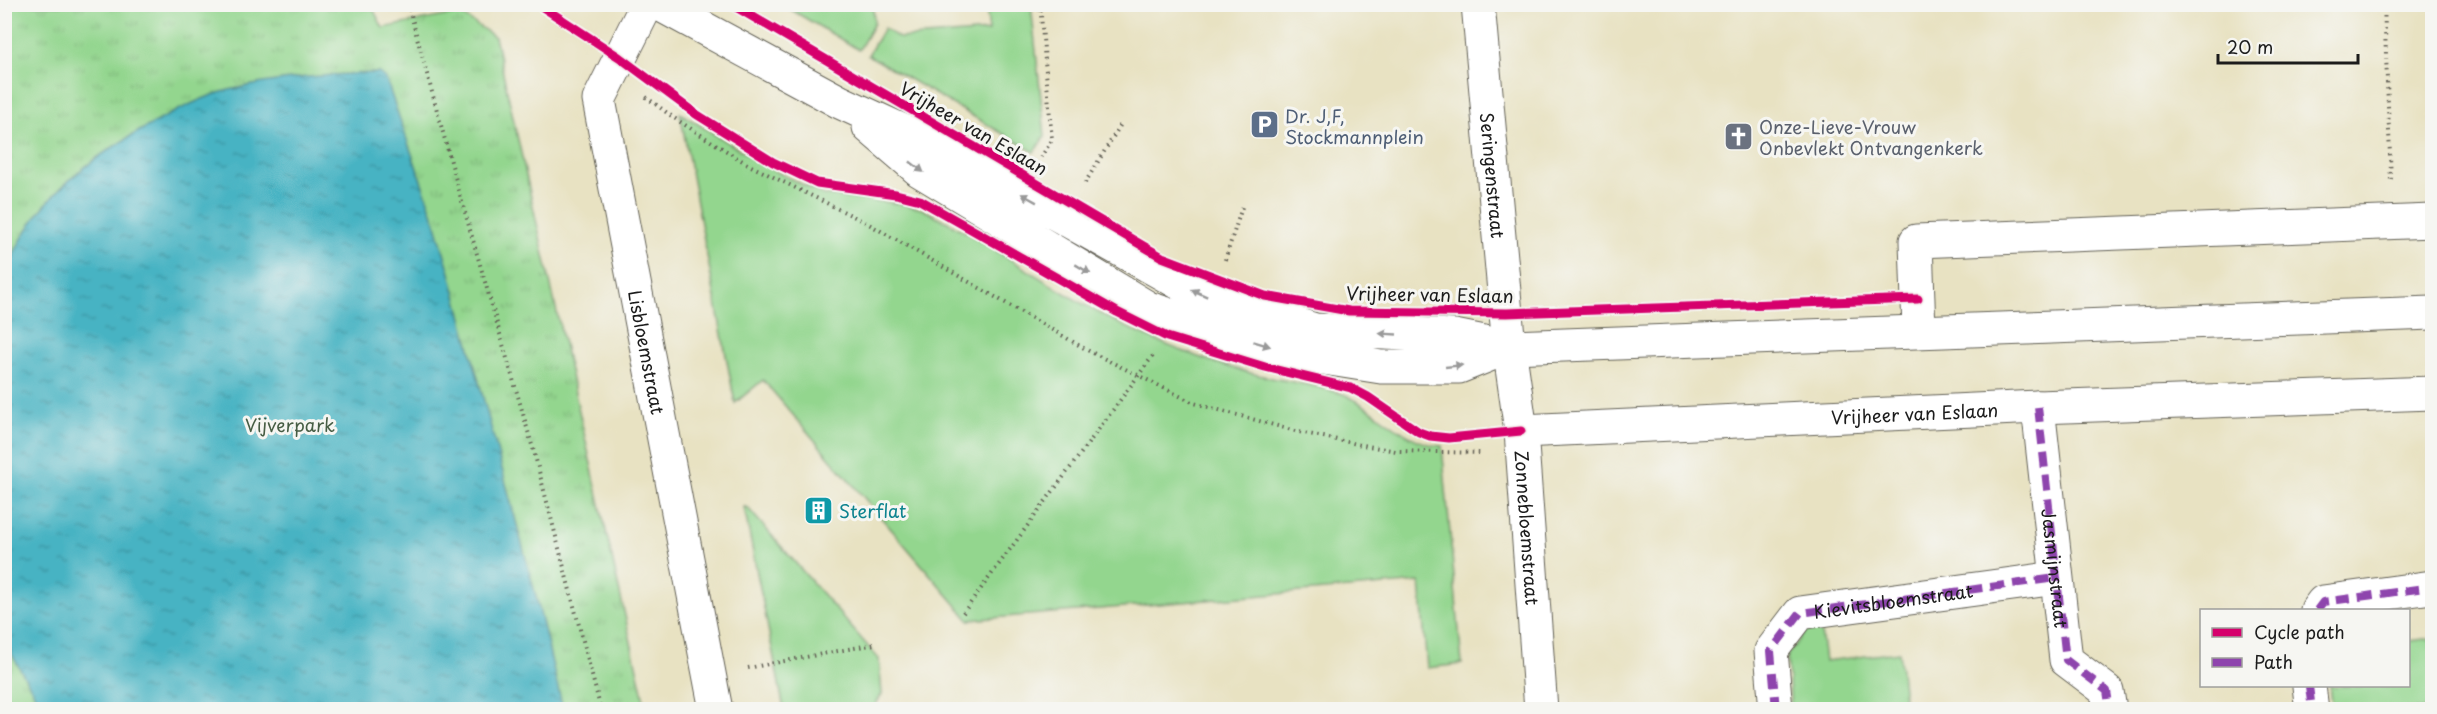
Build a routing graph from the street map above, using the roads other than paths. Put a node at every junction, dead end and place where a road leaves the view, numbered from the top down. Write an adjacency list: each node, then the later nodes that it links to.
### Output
1 (647, 4): 15 (street, Lisbloemstraat)
2 (659, 4): 7 (street, Vrijheer van Eslaan)
3 (1478, 4): 7 (street, Seringenstraat)
4 (2433, 221): 6 (street)
5 (2433, 313): 6 (street, Vrijheer van Eslaan)
6 (1919, 331): 7 (street, Vrijheer van Eslaan)
7 (1509, 347): 10 (street, Zonnebloemstraat)
8 (2433, 393): 9 (street, Vrijheer van Eslaan)
9 (2038, 407): 10 (street, Vrijheer van Eslaan); 11 (street, Jasmijnstraat)
10 (1521, 442): 16 (street, Zonnebloemstraat)
11 (2056, 578): 17 (street, Kievitsbloemstraat); 18 (street, Jasmijnstraat)
12 (2433, 586): 13 (street)
13 (2318, 609)
14 (2309, 687): 19 (street)
15 (716, 710)
16 (1541, 710)
17 (1776, 710)
18 (2110, 710)
19 (2312, 710)

